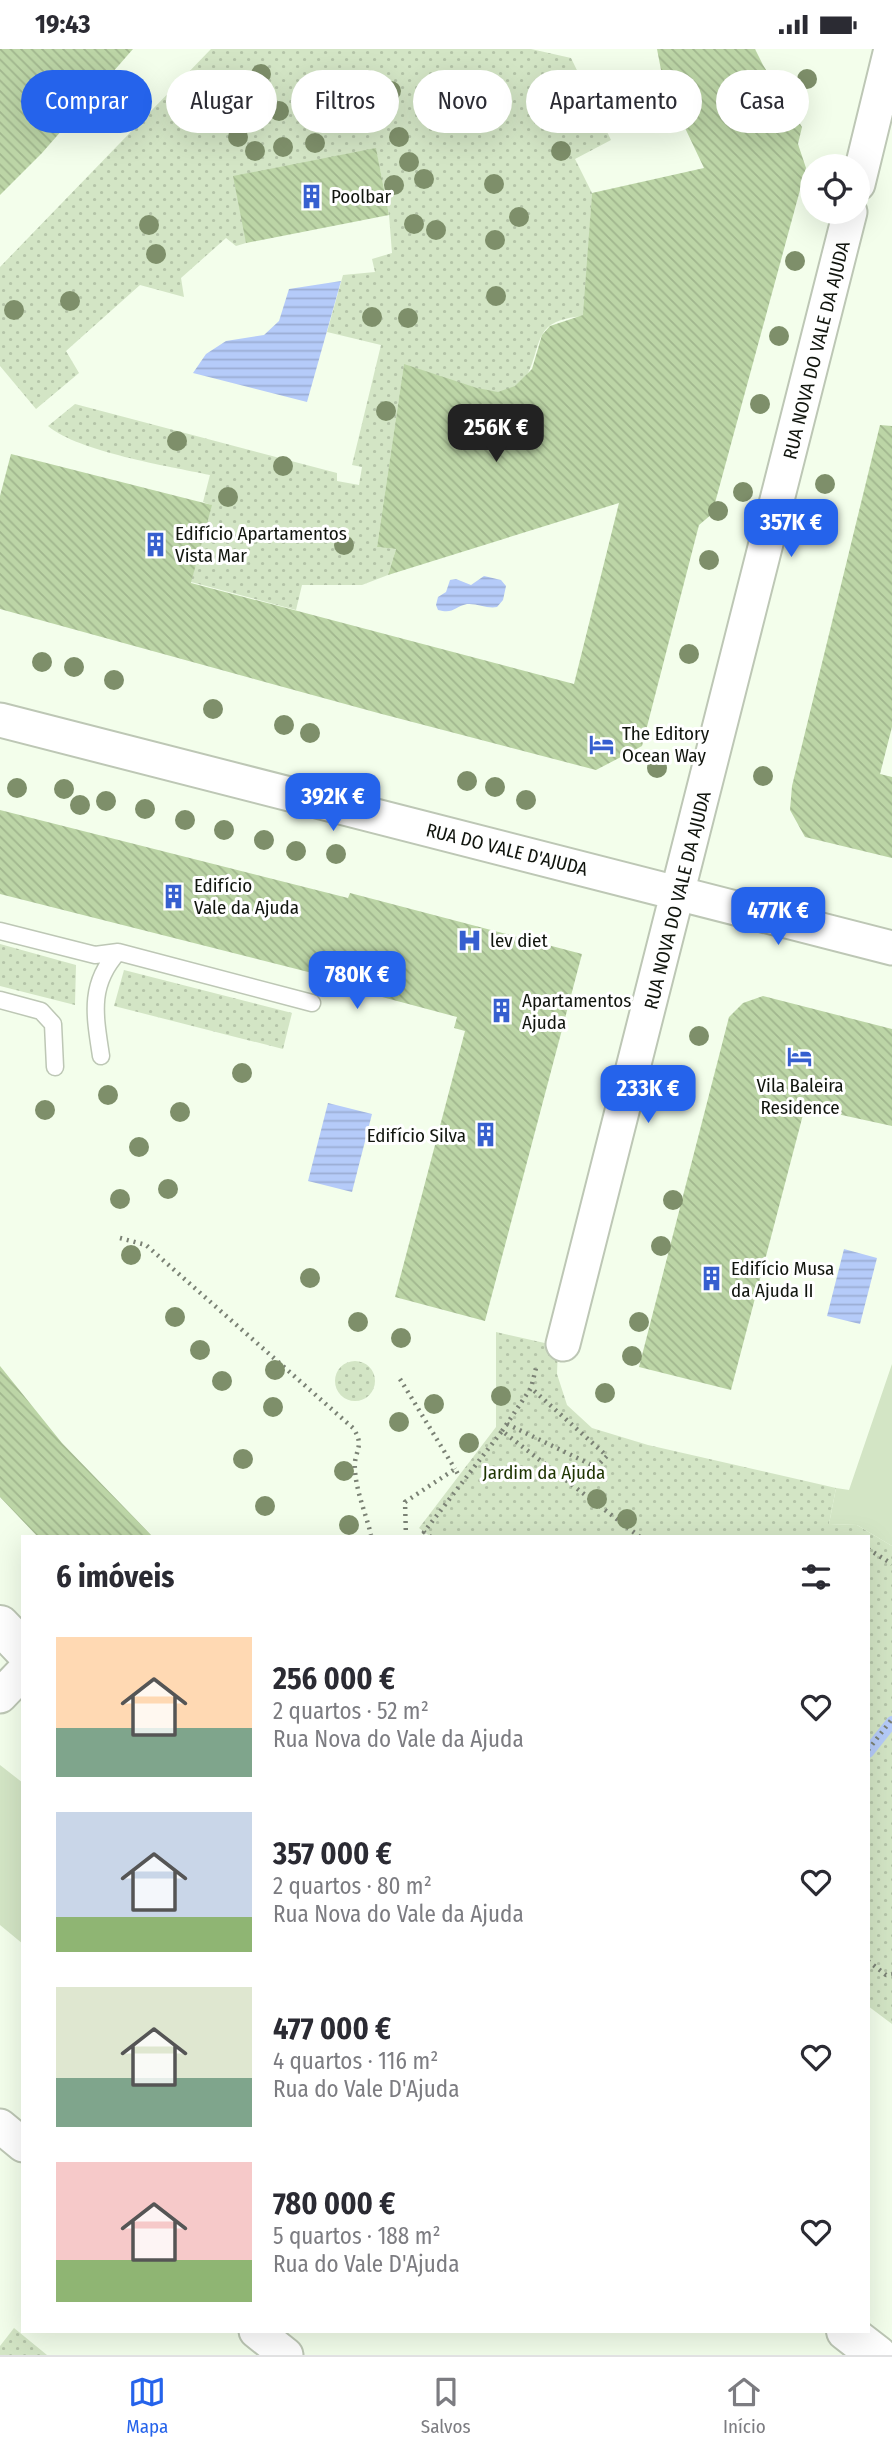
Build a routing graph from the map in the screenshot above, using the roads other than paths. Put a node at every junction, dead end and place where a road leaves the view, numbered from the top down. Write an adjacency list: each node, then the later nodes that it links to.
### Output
1 (891, 49): 2 (street)
2 (865, 154)
3 (847, 224): 5 (street, RUA NOVA DO VALE DA AJUDA)
4 (0, 719): 5 (street, RUA DO VALE D'AJUDA)
5 (678, 893): 7 (street, RUA DO VALE D'AJUDA); 13 (street, RUA NOVA DO VALE DA AJUDA)
6 (0, 931): 8 (lane)
7 (892, 948)
8 (117, 952): 10 (lane); 11 (lane)
9 (0, 1000): 12 (lane)
10 (312, 1003)
11 (101, 1056)
12 (55, 1067)
13 (563, 1344)
14 (0, 1625): 15 (street)
15 (21, 1647)
16 (21, 1674): 17 (street)
17 (0, 1696)
18 (0, 2126): 19 (street)
19 (21, 2143)
20 (258, 2333): 22 (street)
21 (849, 2333): 23 (street)
22 (286, 2355)
23 (877, 2355)

